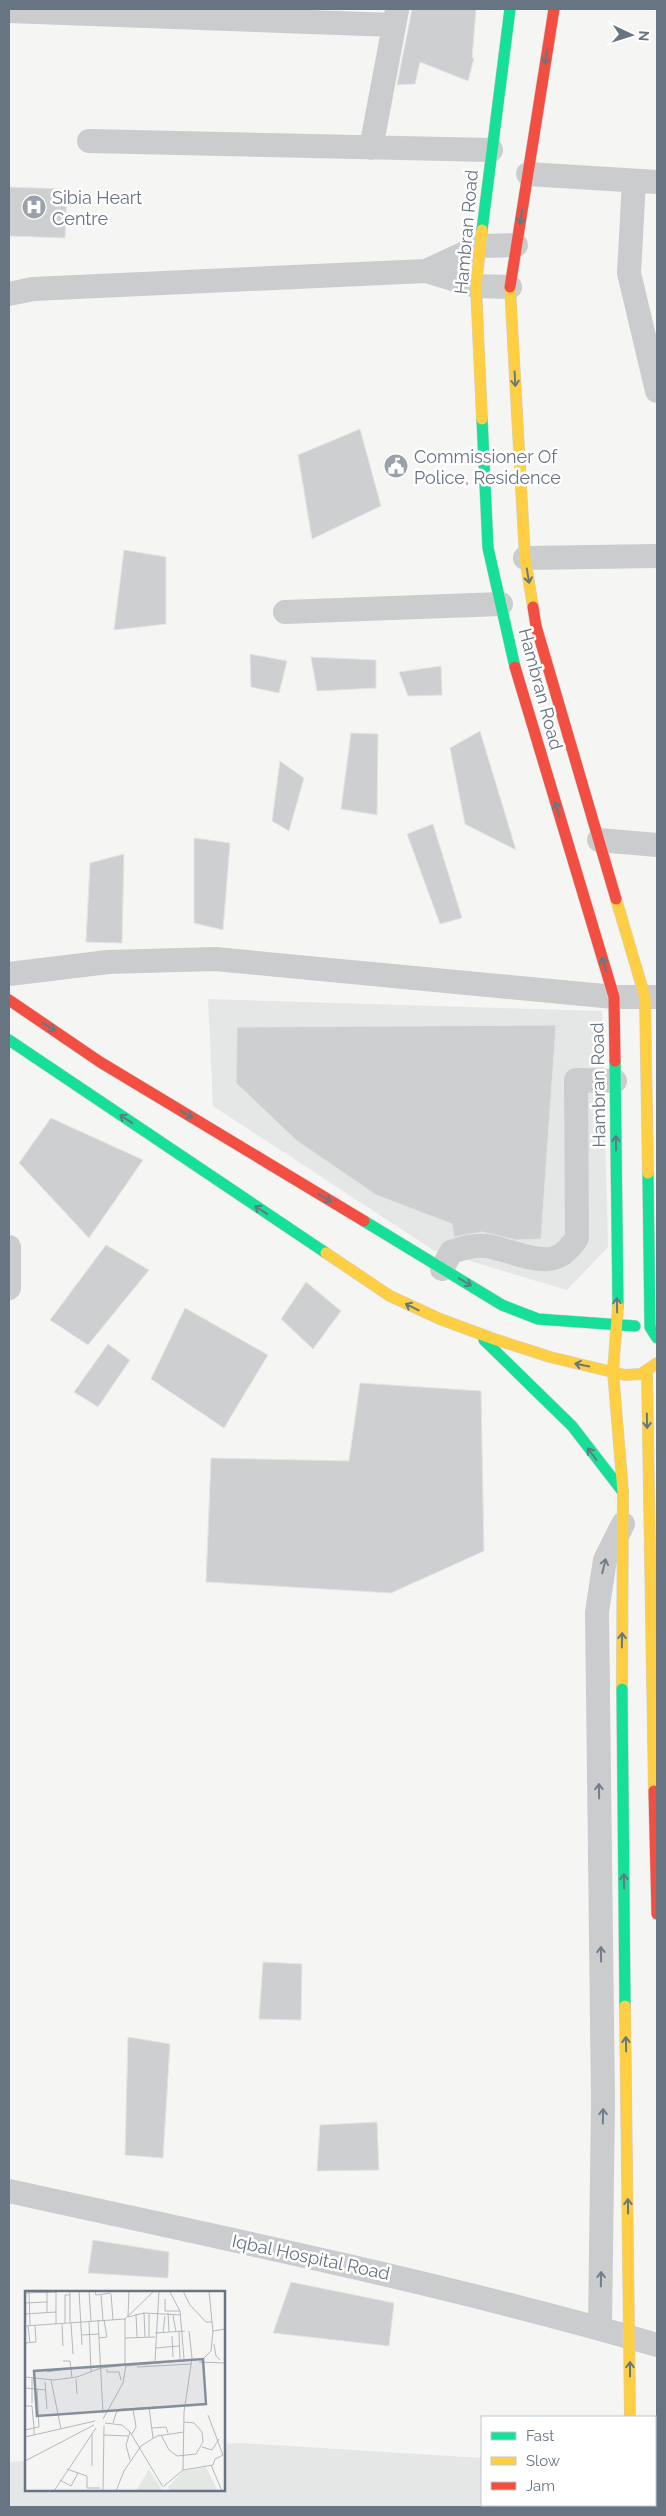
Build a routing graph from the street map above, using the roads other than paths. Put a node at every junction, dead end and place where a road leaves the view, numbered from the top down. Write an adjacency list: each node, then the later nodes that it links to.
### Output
1 (510, 9): 7 (main road, Hambran Road)
2 (554, 9): 8 (main road, Hambran Road, one-way to 8)
3 (9, 11): 4 (street)
4 (395, 17): 6 (street)
5 (88, 142): 6 (street)
6 (371, 148): 7 (street)
7 (491, 150): 11 (main road, Hambran Road)
8 (528, 174): 9 (street); 10 (main road, Hambran Road, one-way to 10)
9 (646, 182): 16 (street)
10 (516, 245): 11 (street); 14 (main road, Hambran Road)
11 (480, 246): 12 (street); 13 (main road, Hambran Road)
12 (426, 271): 13 (street); 15 (street)
13 (476, 286): 14 (street); 19 (main road, Hambran Road)
14 (510, 287): 18 (main road, Hambran Road, one-way to 18)
15 (9, 294)
16 (657, 390)
17 (657, 556): 18 (street)
18 (525, 558): 21 (main road, Hambran Road, one-way to 21)
19 (500, 604): 20 (street); 25 (main road, Hambran Road, one-way to 19)
20 (285, 612)
21 (599, 840): 22 (street); 24 (main road, Hambran Road)
22 (657, 845)
23 (9, 974): 25 (street)
24 (651, 997): 25 (street); 33 (main road, Hambran Road)
25 (614, 998): 28 (main road, Hambran Road)
26 (9, 1000): 30 (main road, one-way to 30)
27 (9, 1040): 34 (main road, one-way to 27)
28 (615, 1081): 30 (street); 32 (main road, Hambran Road, one-way to 28)
29 (9, 1247): 31 (street)
30 (442, 1269): 32 (main road, one-way to 32)
31 (9, 1288)
32 (618, 1325): 33 (main road); 37 (main road, Hambran Road)
33 (650, 1327): 35 (main road)
34 (473, 1330): 37 (main road, one-way to 34); 39 (main road, one-way to 34)
35 (657, 1338)
36 (657, 1363): 38 (main road)
37 (613, 1371): 38 (main road); 39 (main road, Hambran Road)
38 (647, 1372): 41 (main road, one-way to 41)
39 (623, 1492): 40 (main road, Hambran Road)
40 (624, 1523): 44 (street, one-way to 40); 46 (main road, Hambran Road, one-way to 40, bridge)
41 (653, 1596): 42 (main road)
42 (657, 1914)
43 (9, 2191): 44 (street, Iqbal Hospital Road)
44 (606, 2329): 45 (street, Iqbal Hospital Road)
45 (657, 2344)
46 (630, 2416)

